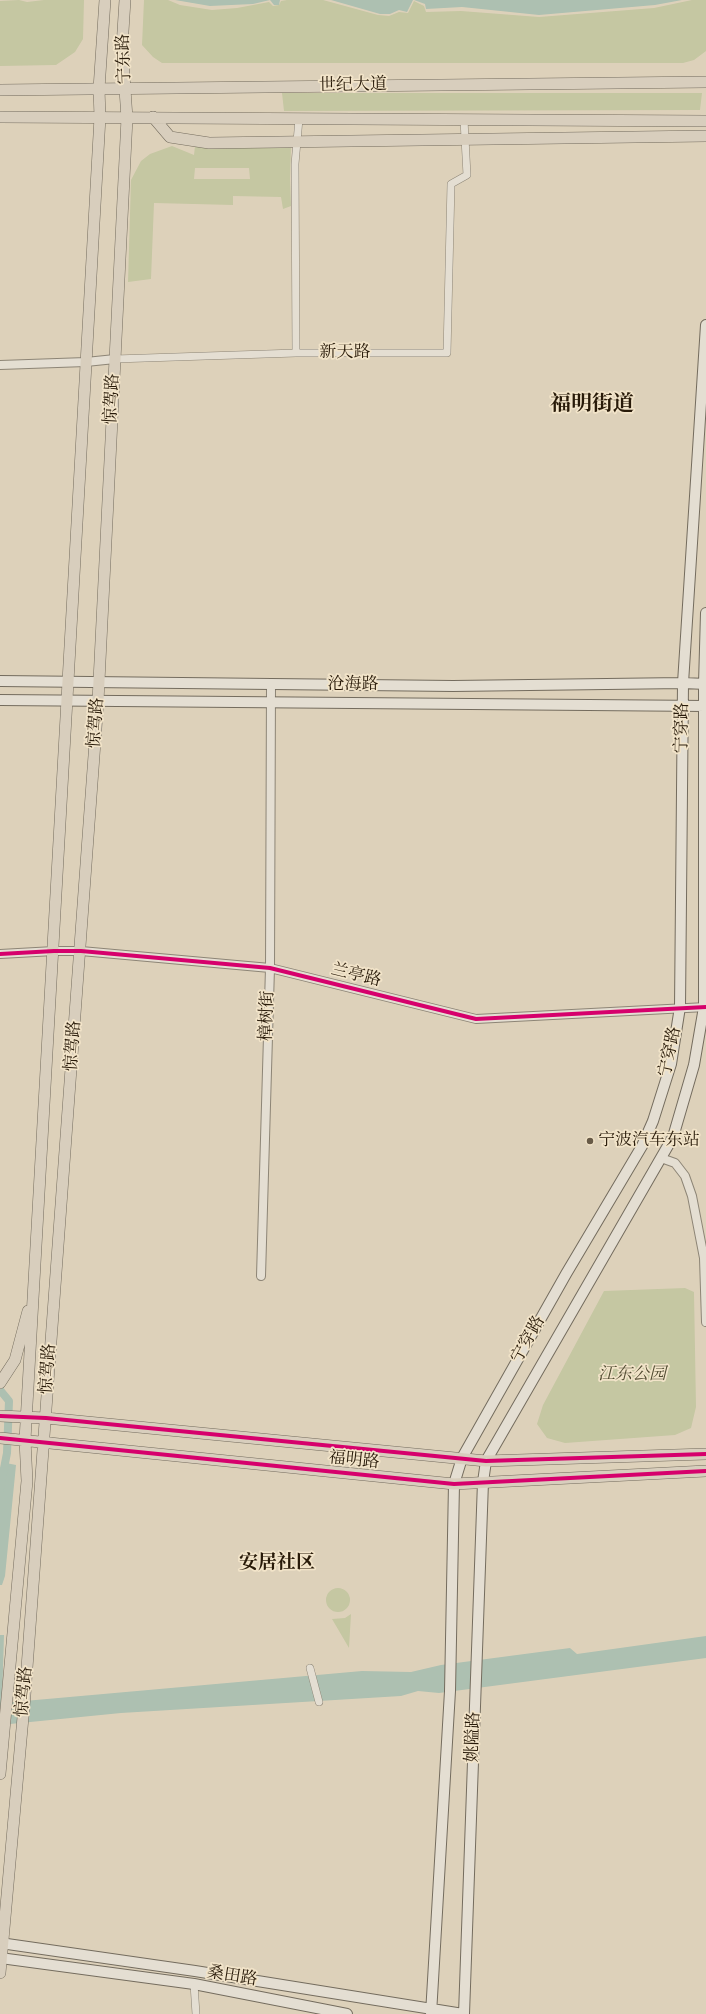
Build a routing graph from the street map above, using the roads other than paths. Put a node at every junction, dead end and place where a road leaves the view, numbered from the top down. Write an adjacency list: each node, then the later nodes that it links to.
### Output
1 (105, 0): 5 (main road, 宁东路)
2 (125, 0): 4 (main road, 宁东路)
3 (706, 82): 4 (main road, 世纪大道)
4 (126, 88): 5 (main road, 世纪大道); 10 (main road, 宁东路)
5 (99, 89): 6 (main road, 世纪大道); 8 (main road, 惊驾路)
6 (0, 90)
7 (0, 117): 8 (main road, 世纪大道)
8 (100, 117): 10 (main road, 世纪大道); 20 (main road, 惊驾路)
9 (153, 117): 10 (main road, 世纪大道); 11 (main road, 世纪大道); 16 (main road)
10 (127, 118): 19 (main road, 惊驾路)
11 (299, 119): 12 (main road, 世纪大道); 16 (street)
12 (464, 120): 13 (main road, 世纪大道); 15 (street, 新天路)
13 (706, 122)
14 (706, 136): 15 (main road)
15 (465, 138): 16 (main road); 18 (street, 新天路)
16 (297, 141): 18 (street)
17 (706, 325): 26 (main road, 宁穿路)
18 (296, 353): 19 (street, 新天路)
19 (115, 359): 20 (street, 新天路); 25 (main road, 惊驾路)
20 (86, 362): 21 (street, 新天路); 24 (main road, 惊驾路)
21 (0, 365)
22 (706, 613): 27 (main road, 宁穿路)
23 (0, 681): 24 (main road, 沧海路)
24 (68, 682): 25 (main road, 沧海路); 30 (main road, 惊驾路)
25 (99, 682): 28 (main road, 沧海路); 31 (main road, 惊驾路)
26 (683, 683): 27 (main road, 沧海路); 28 (main road, 沧海路); 33 (main road, 宁穿路)
27 (705, 684): 34 (main road, 宁穿路)
28 (271, 685): 32 (street, 樟树街)
29 (0, 700): 30 (main road, 沧海路)
30 (67, 700): 31 (main road, 沧海路); 35 (main road, 惊驾路)
31 (98, 701): 32 (main road, 沧海路); 36 (main road, 惊驾路)
32 (271, 703): 33 (main road, 沧海路); 38 (street, 樟树街)
33 (683, 706): 34 (main road, 沧海路); 39 (main road, 宁穿路)
34 (705, 706): 40 (main road, 宁穿路)
35 (54, 950): 36 (street, 兰亭路); 37 (street, 兰亭路); 43 (main road, 惊驾路)
36 (81, 952): 38 (street, 兰亭路); 48 (main road, 惊驾路)
37 (0, 954)
38 (270, 968): 39 (street, 兰亭路); 42 (street, 樟树街)
39 (680, 1007): 40 (street, 兰亭路); 53 (main road, 宁穿路)
40 (705, 1007): 41 (main road, 宁穿路)
41 (661, 1158): 44 (street); 54 (main road, 宁穿路)
42 (261, 1276)
43 (34, 1288): 45 (main road); 47 (main road, 惊驾路)
44 (706, 1322)
45 (0, 1383)
46 (0, 1416): 47 (main road, 福明路)
47 (26, 1417): 48 (main road, 福明路); 50 (main road, 惊驾路)
48 (46, 1418): 51 (main road, 惊驾路); 53 (main road, 福明路)
49 (0, 1438): 50 (main road, 福明路)
50 (25, 1440): 51 (main road, 福明路); 60 (main road, 惊驾路)
51 (44, 1442): 57 (main road, 福明路); 61 (main road, 惊驾路)
52 (706, 1454): 54 (main road, 福明路)
53 (462, 1458): 54 (main road, 福明路); 57 (main road)
54 (486, 1461): 56 (main road, 姚隘路)
55 (706, 1471): 56 (main road, 福明路)
56 (483, 1482): 57 (main road, 福明路); 68 (main road, 姚隘路)
57 (454, 1484): 65 (main road, 姚隘路)
58 (310, 1668): 59 (street)
59 (319, 1702)
60 (0, 1774)
61 (1, 1943): 62 (main road, 惊驾路); 65 (main road, 桑田路)
62 (1, 1958): 63 (main road, 惊驾路); 64 (main road, 桑田路)
63 (0, 1973)
64 (194, 1984): 66 (street); 67 (main road, 桑田路)
65 (431, 2012): 68 (main road, 桑田路)
66 (196, 2014)
67 (347, 2014)
68 (464, 2014)

